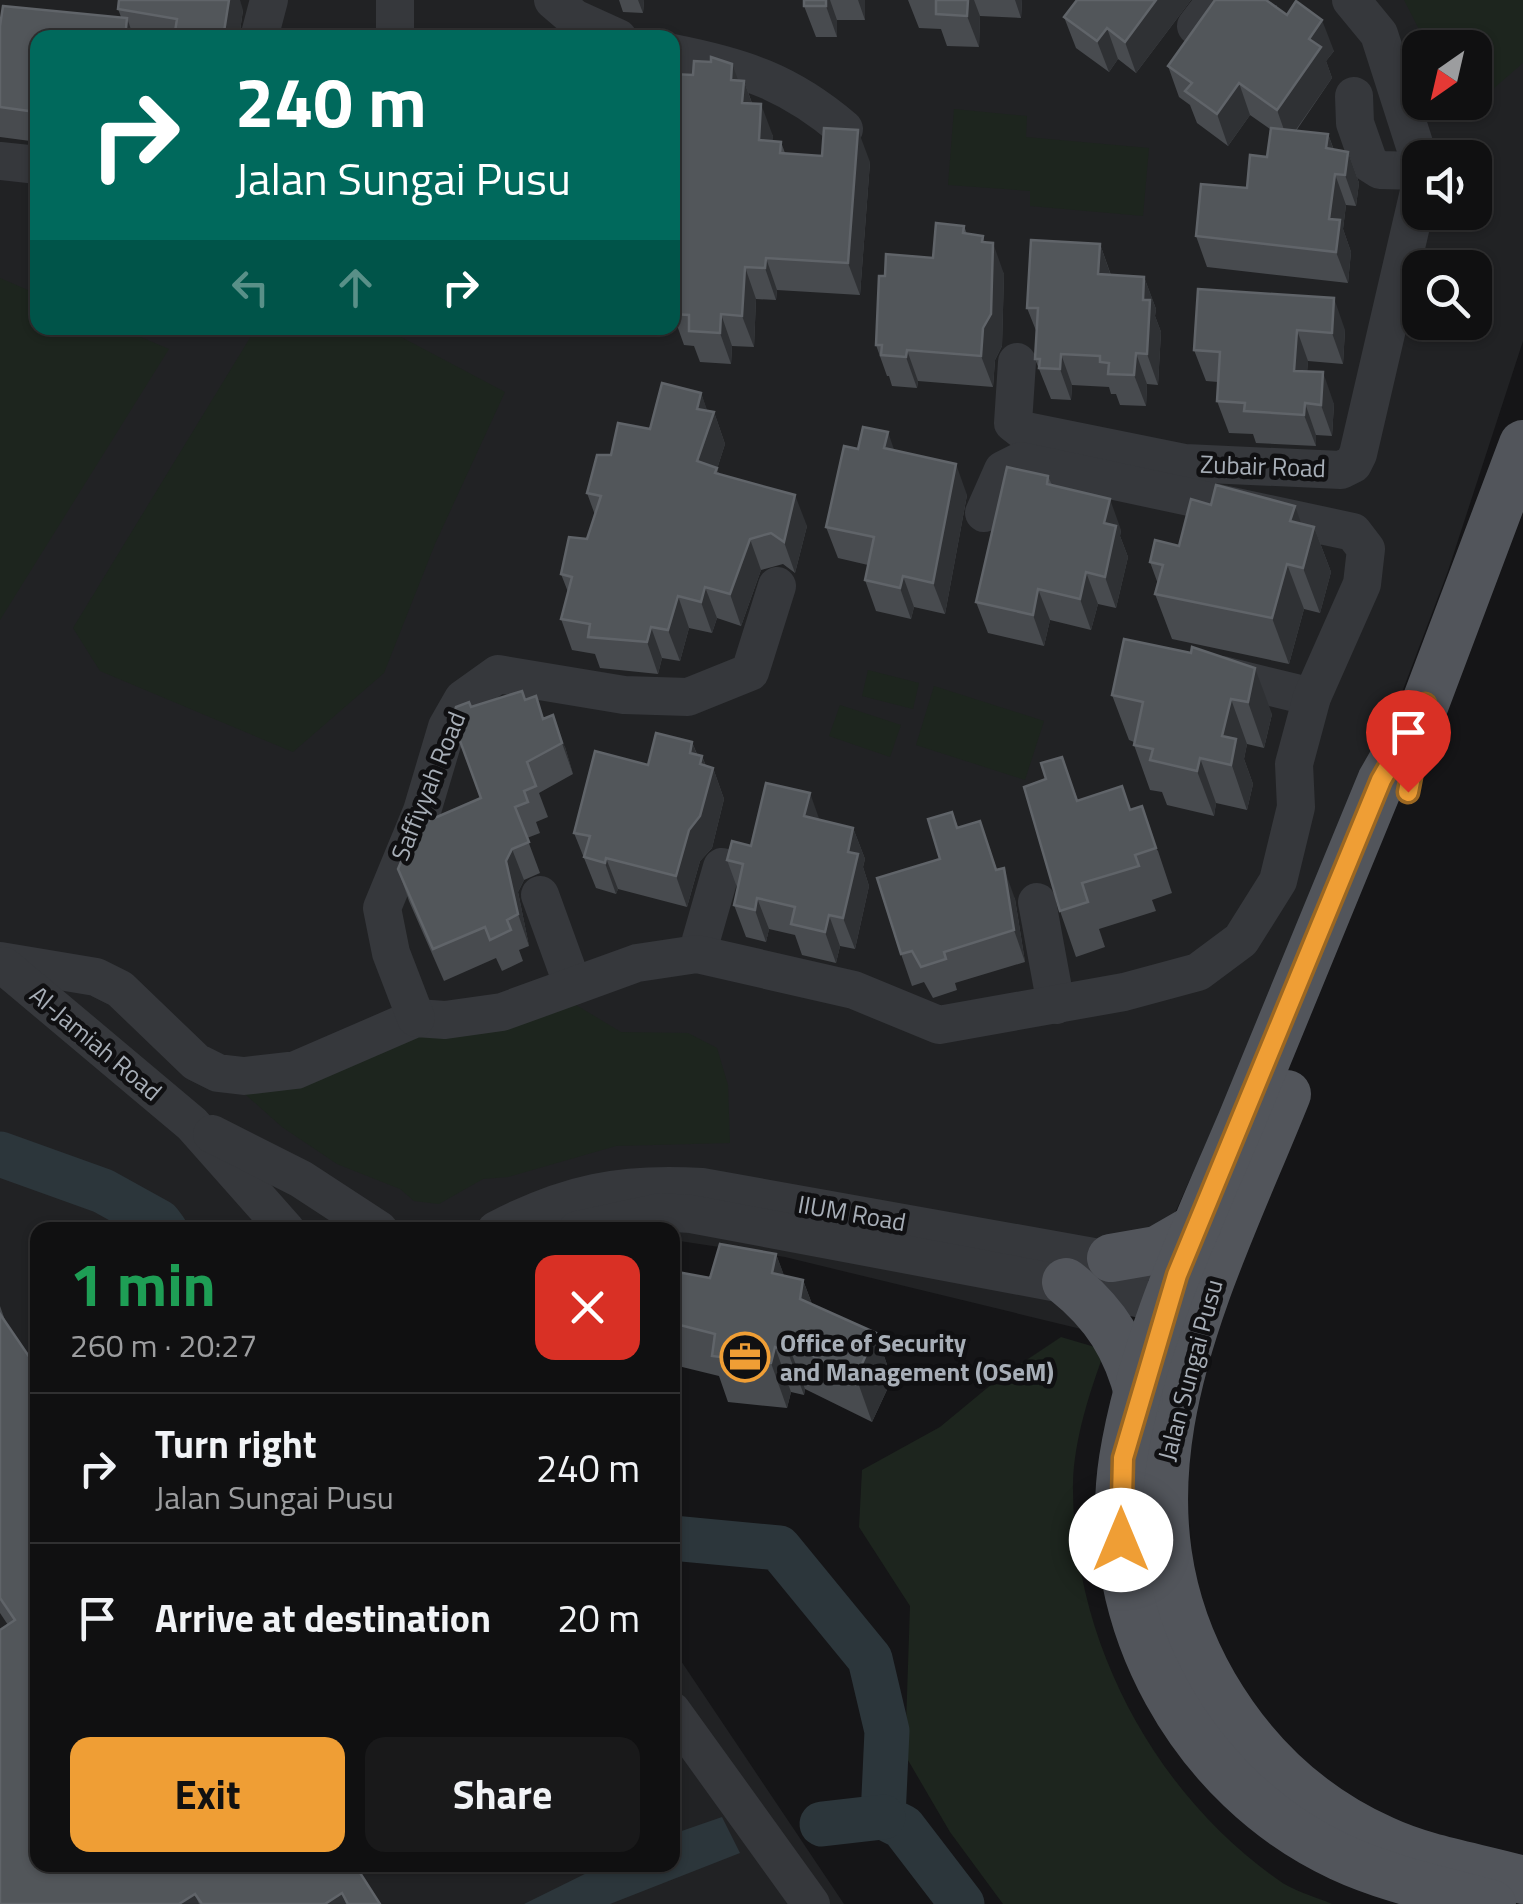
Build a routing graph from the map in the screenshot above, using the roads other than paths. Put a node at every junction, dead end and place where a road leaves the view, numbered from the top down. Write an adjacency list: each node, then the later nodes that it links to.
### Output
1 (268, 0): 5 (street)
2 (394, 0): 6 (street)
3 (553, 0): 7 (street)
4 (1351, 0): 11 (street)
5 (262, 30)
6 (395, 30)
7 (600, 30)
8 (680, 55): 10 (street)
9 (1354, 96): 14 (street)
10 (844, 129)
11 (1413, 140)
12 (0, 161): 13 (street)
13 (30, 164)
14 (1402, 171)
15 (1410, 230): 16 (street, Zubair Road)
16 (1017, 362)
17 (1523, 444): 22 (main road, Jalan Sungai Pusu)
18 (984, 513): 21 (street)
19 (778, 586): 32 (street, Saffiyyah Road)
20 (1222, 675): 21 (street)
21 (1312, 696): 30 (street)
22 (1425, 704): 39 (main road, Jalan Sungai Pusu); 42 (main road, Jalan Sungai Pusu)
23 (722, 868): 26 (street)
24 (540, 895): 29 (street)
25 (1036, 902): 30 (street)
26 (697, 954): 29 (street); 30 (street)
27 (0, 962): 28 (street); 31 (street, Al-Jamiah Road)
28 (96, 977): 31 (street); 32 (street)
29 (573, 986): 32 (street)
30 (1056, 1005)
31 (62, 1012): 33 (street, Al-Jamiah Road)
32 (416, 1018)
33 (192, 1124): 34 (street, Al-Jamiah Road); 35 (street, Al-Jamiah Road)
34 (279, 1222)
35 (367, 1222)
36 (511, 1222): 38 (street, IIUM Road)
37 (614, 1222): 38 (street, IIUM Road)
38 (836, 1225): 40 (street, IIUM Road); 41 (street, IIUM Road)
39 (1197, 1227): 40 (main road); 42 (main road, Jalan Sungai Pusu)
40 (1110, 1258): 42 (street, IIUM Road)
41 (1066, 1282): 42 (street, IIUM Road); 43 (main road)
42 (1189, 1293): 43 (main road, Jalan Sungai Pusu)
43 (1156, 1402): 45 (main road, Jalan Sungai Pusu)
44 (680, 1722): 46 (street)
45 (1512, 1888)
46 (812, 1904)

